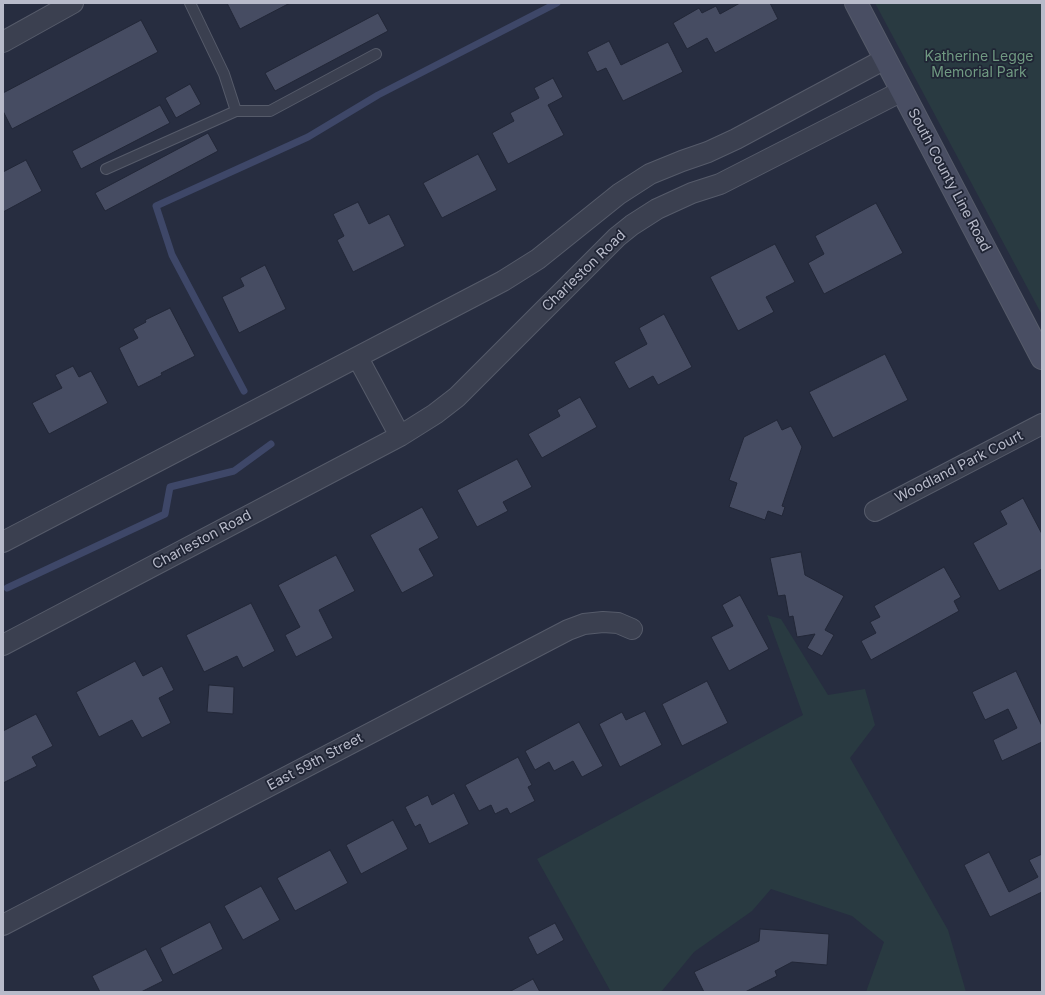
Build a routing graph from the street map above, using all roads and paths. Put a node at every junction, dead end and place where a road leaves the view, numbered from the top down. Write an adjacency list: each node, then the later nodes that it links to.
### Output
1 (73, 3): 4 (street)
2 (190, 3): 8 (lane)
3 (856, 3): 6 (main road, South County Line Road)
4 (3, 42)
5 (376, 54): 8 (lane)
6 (886, 59): 7 (main road, South County Line Road); 10 (street)
7 (902, 91): 11 (main road, South County Line Road); 13 (street, Charleston Road)
8 (236, 111): 9 (lane)
9 (106, 170)
10 (358, 358): 13 (street); 15 (street)
11 (1042, 358)
12 (1042, 424): 14 (street, Woodland Park Court)
13 (400, 436): 17 (street, Charleston Road)
14 (875, 511)
15 (3, 542)
16 (632, 629): 18 (street, East 59th Street)
17 (3, 645)
18 (3, 925)

